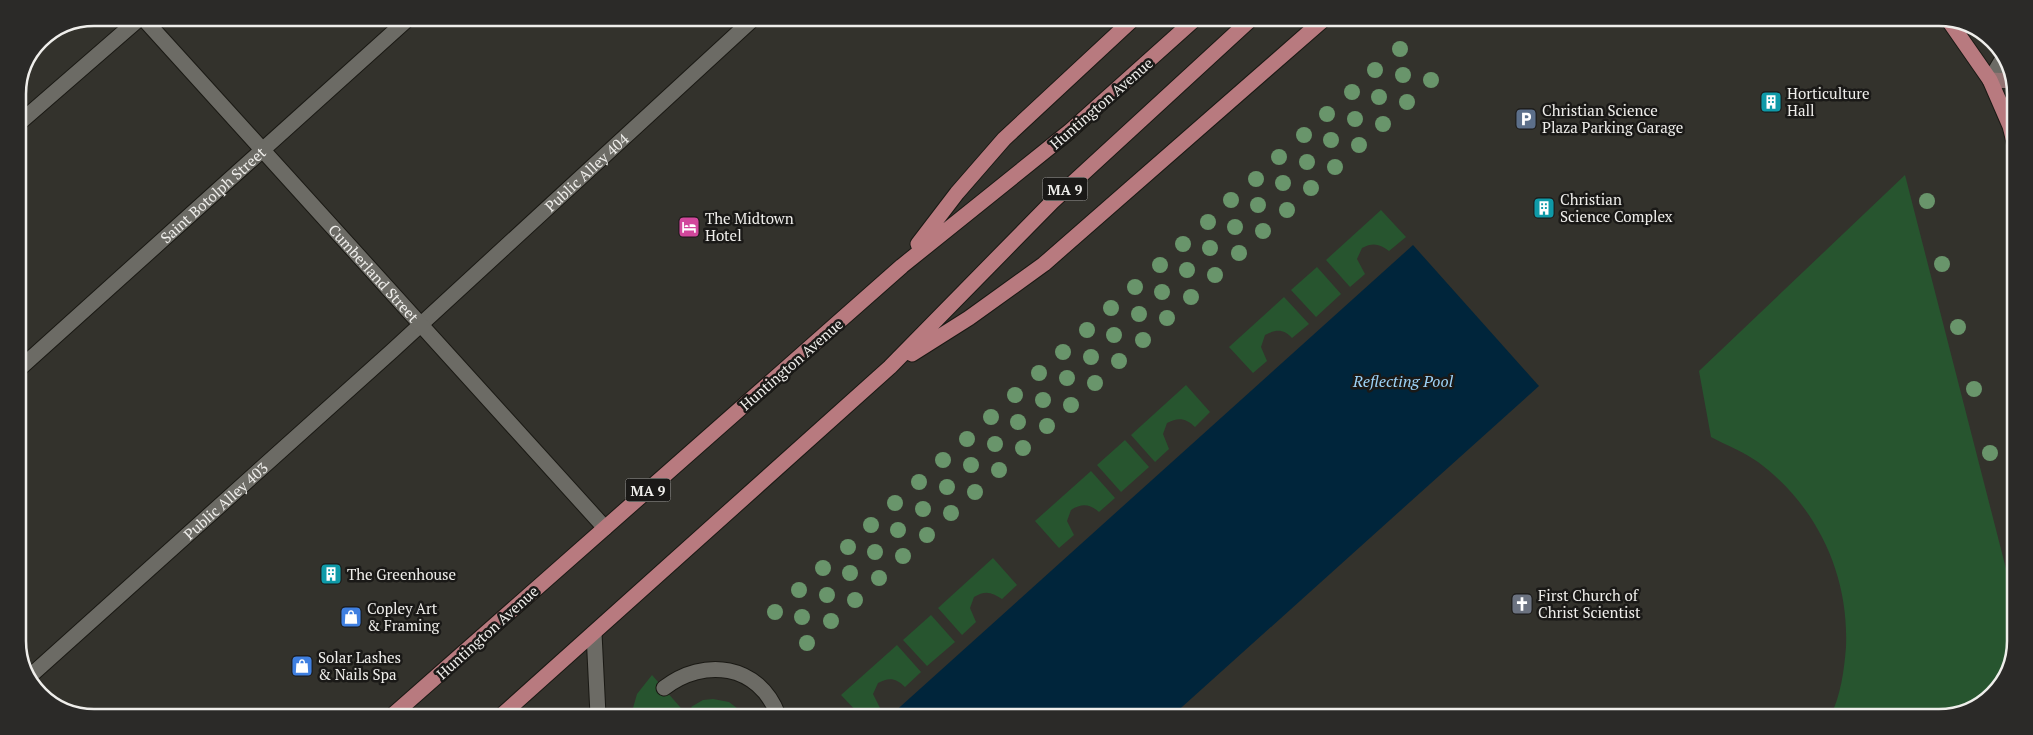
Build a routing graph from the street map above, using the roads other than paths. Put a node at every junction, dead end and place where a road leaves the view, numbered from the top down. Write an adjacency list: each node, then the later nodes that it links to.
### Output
1 (132, 26): 13 (street)
2 (148, 26): 15 (street, Cumberland Street)
3 (400, 26): 15 (street, Saint Botolph Street)
4 (745, 26): 17 (street, Public Alley 404)
5 (1126, 26): 16 (main road)
6 (1187, 26): 16 (main road, Huntington Avenue / MA 9)
7 (1243, 26): 19 (main road, MA 9)
8 (1316, 26): 19 (main road)
9 (1954, 28): 11 (main road)
10 (2000, 64): 11 (street)
11 (1990, 80): 12 (main road); 14 (main road)
12 (2005, 81)
13 (26, 117)
14 (2007, 119)
15 (262, 152): 17 (street, Cumberland Street); 18 (street, Saint Botolph Street)
16 (902, 266): 20 (main road, Huntington Avenue / MA 9)
17 (420, 324): 20 (street, Cumberland Street); 22 (street, Public Alley 403)
18 (26, 363)
19 (890, 368): 21 (main road, MA 9)
20 (605, 528): 24 (main road, Huntington Avenue / MA 9)
21 (594, 633): 25 (main road, MA 9); 26 (street)
22 (34, 673)
23 (664, 688): 27 (street)
24 (400, 709)
25 (509, 709)
26 (598, 709)
27 (775, 709)

